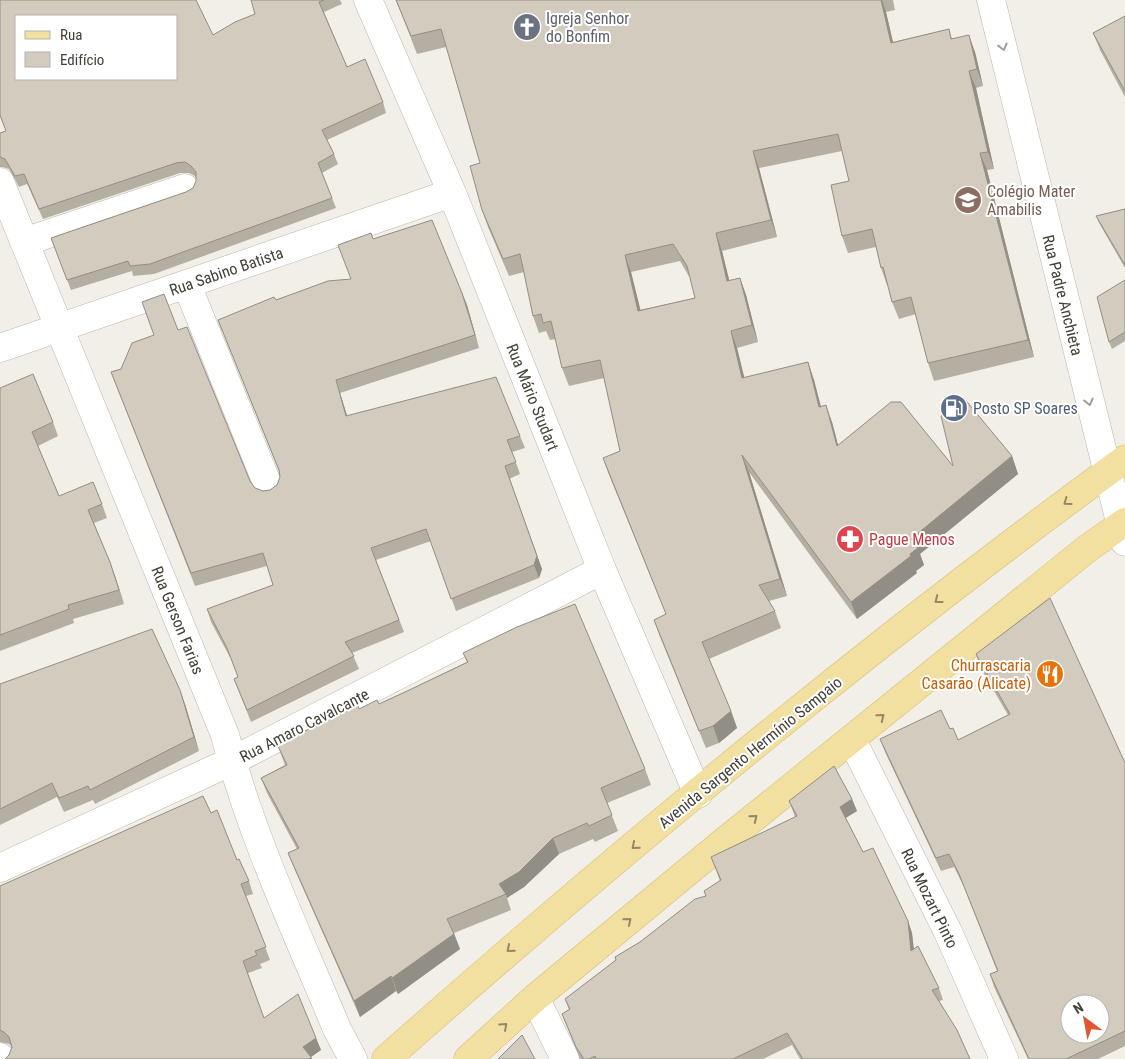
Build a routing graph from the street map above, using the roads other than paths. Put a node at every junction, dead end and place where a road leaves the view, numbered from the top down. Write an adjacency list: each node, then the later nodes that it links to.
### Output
1 (368, 0): 5 (street, Rua Mário Studart)
2 (991, 0): 10 (street, Rua Padre Anchieta, one-way to 10)
3 (0, 182): 6 (street, Rua Gerson Farias)
4 (184, 188): 6 (street)
5 (452, 194): 7 (street, Rua Sabino Batista); 13 (street, Rua Mário Studart)
6 (24, 242): 8 (street, Rua Gerson Farias)
7 (187, 284): 8 (street, Rua Sabino Batista); 11 (street)
8 (58, 329): 9 (street, Rua Sabino Batista); 15 (street, Rua Gerson Farias)
9 (0, 348)
10 (1116, 466): 12 (street, Rua Padre Anchieta); 16 (main road, Avenida Sargento Hermínio Sampaio, one-way to 16)
11 (269, 488)
12 (1124, 530): 14 (main road, one-way to 12)
13 (602, 570): 15 (street, Rua Amaro Cavalcante); 16 (street, Rua Mário Studart)
14 (852, 740): 18 (main road, one-way to 14); 23 (street, Rua Mozart Pinto)
15 (230, 762): 17 (street, Rua Amaro Cavalcante); 19 (street, Rua Gerson Farias)
16 (698, 794): 20 (main road, Avenida Sargento Hermínio Sampaio, one-way to 20)
17 (0, 868)
18 (535, 998): 21 (main road, one-way to 18); 22 (street)
19 (353, 1059)
20 (386, 1059)
21 (468, 1059)
22 (565, 1059)
23 (1004, 1059)

